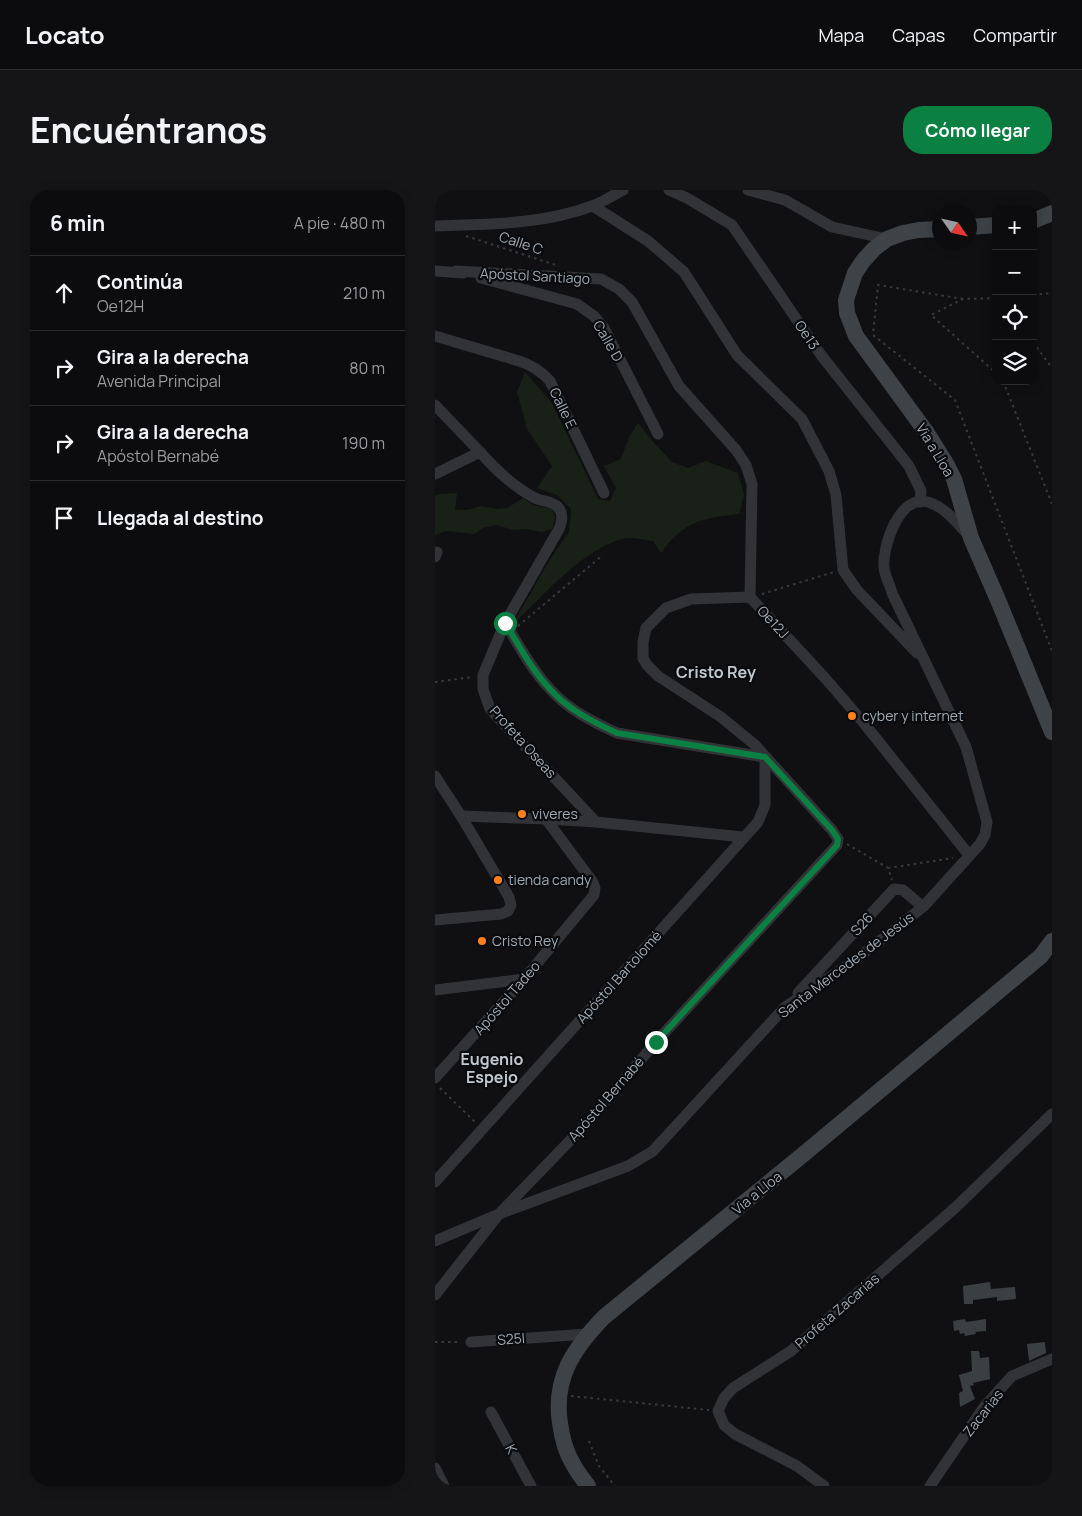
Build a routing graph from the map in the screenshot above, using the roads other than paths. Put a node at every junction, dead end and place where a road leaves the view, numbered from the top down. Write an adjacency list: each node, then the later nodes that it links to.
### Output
1 (623, 190): 4 (street)
2 (669, 190): 20 (street, Oe13)
3 (748, 190): 11 (street)
4 (593, 206): 8 (street); 24 (street)
5 (1052, 213): 6 (street)
6 (1037, 219)
7 (992, 225): 9 (street)
8 (435, 226)
9 (977, 226)
10 (932, 229): 11 (street, Via a Lloa)
11 (887, 239): 21 (street, Via a Lloa)
12 (435, 271): 13 (street, Calle D)
13 (456, 271): 16 (street, Calle D); 22 (street, Apóstol Santiago)
14 (435, 336): 19 (street, Calle E)
15 (435, 405): 17 (street)
16 (658, 434)
17 (480, 452): 18 (street); 23 (street)
18 (437, 470)
19 (604, 493)
20 (920, 502): 21 (street); 24 (street, Santa Mercedes de Jesús)
21 (971, 538): 25 (street, Via a Lloa)
22 (750, 597): 26 (street, Oe12J); 33 (street, Oe12J)
23 (508, 628): 26 (street); 30 (street, Profeta Oseas)
24 (925, 661): 33 (street, Santa Mercedes de Jesús)
25 (1052, 732)
26 (765, 757): 31 (street, Apóstol Bartolomé); 32 (street, Oe12J)
27 (435, 776): 28 (street)
28 (461, 816): 29 (street); 35 (street)
29 (546, 819): 30 (street); 37 (street, Apóstol Tadeo)
30 (596, 822): 31 (street)
31 (743, 837): 42 (street, Apóstol Bartolomé)
32 (838, 839): 43 (street, Apóstol Bernabé)
33 (969, 855): 34 (street, Santa Mercedes de Jesús)
34 (923, 907): 39 (street, Santa Mercedes de Jesús); 39 (street, S26)
35 (435, 920)
36 (1052, 941): 46 (street, Via a Lloa)
37 (524, 979): 38 (street); 40 (street, Apóstol Tadeo)
38 (435, 990)
39 (785, 1007): 43 (street, Santa Mercedes de Jesús)
40 (435, 1078)
41 (1052, 1114): 54 (street, Profeta Zacarías)
42 (435, 1182)
43 (499, 1214): 44 (street, Santa Mercedes de Jesús); 45 (street, Apóstol Bernabé)
44 (435, 1241)
45 (435, 1295)
46 (588, 1334): 47 (street, S25I); 53 (street, Via a Lloa)
47 (471, 1342)
48 (1052, 1359): 55 (street, Zacarias)
49 (491, 1412): 52 (street, K)
50 (435, 1468): 51 (street)
51 (444, 1486)
52 (531, 1486)
53 (588, 1486)
54 (824, 1486)
55 (930, 1486)

